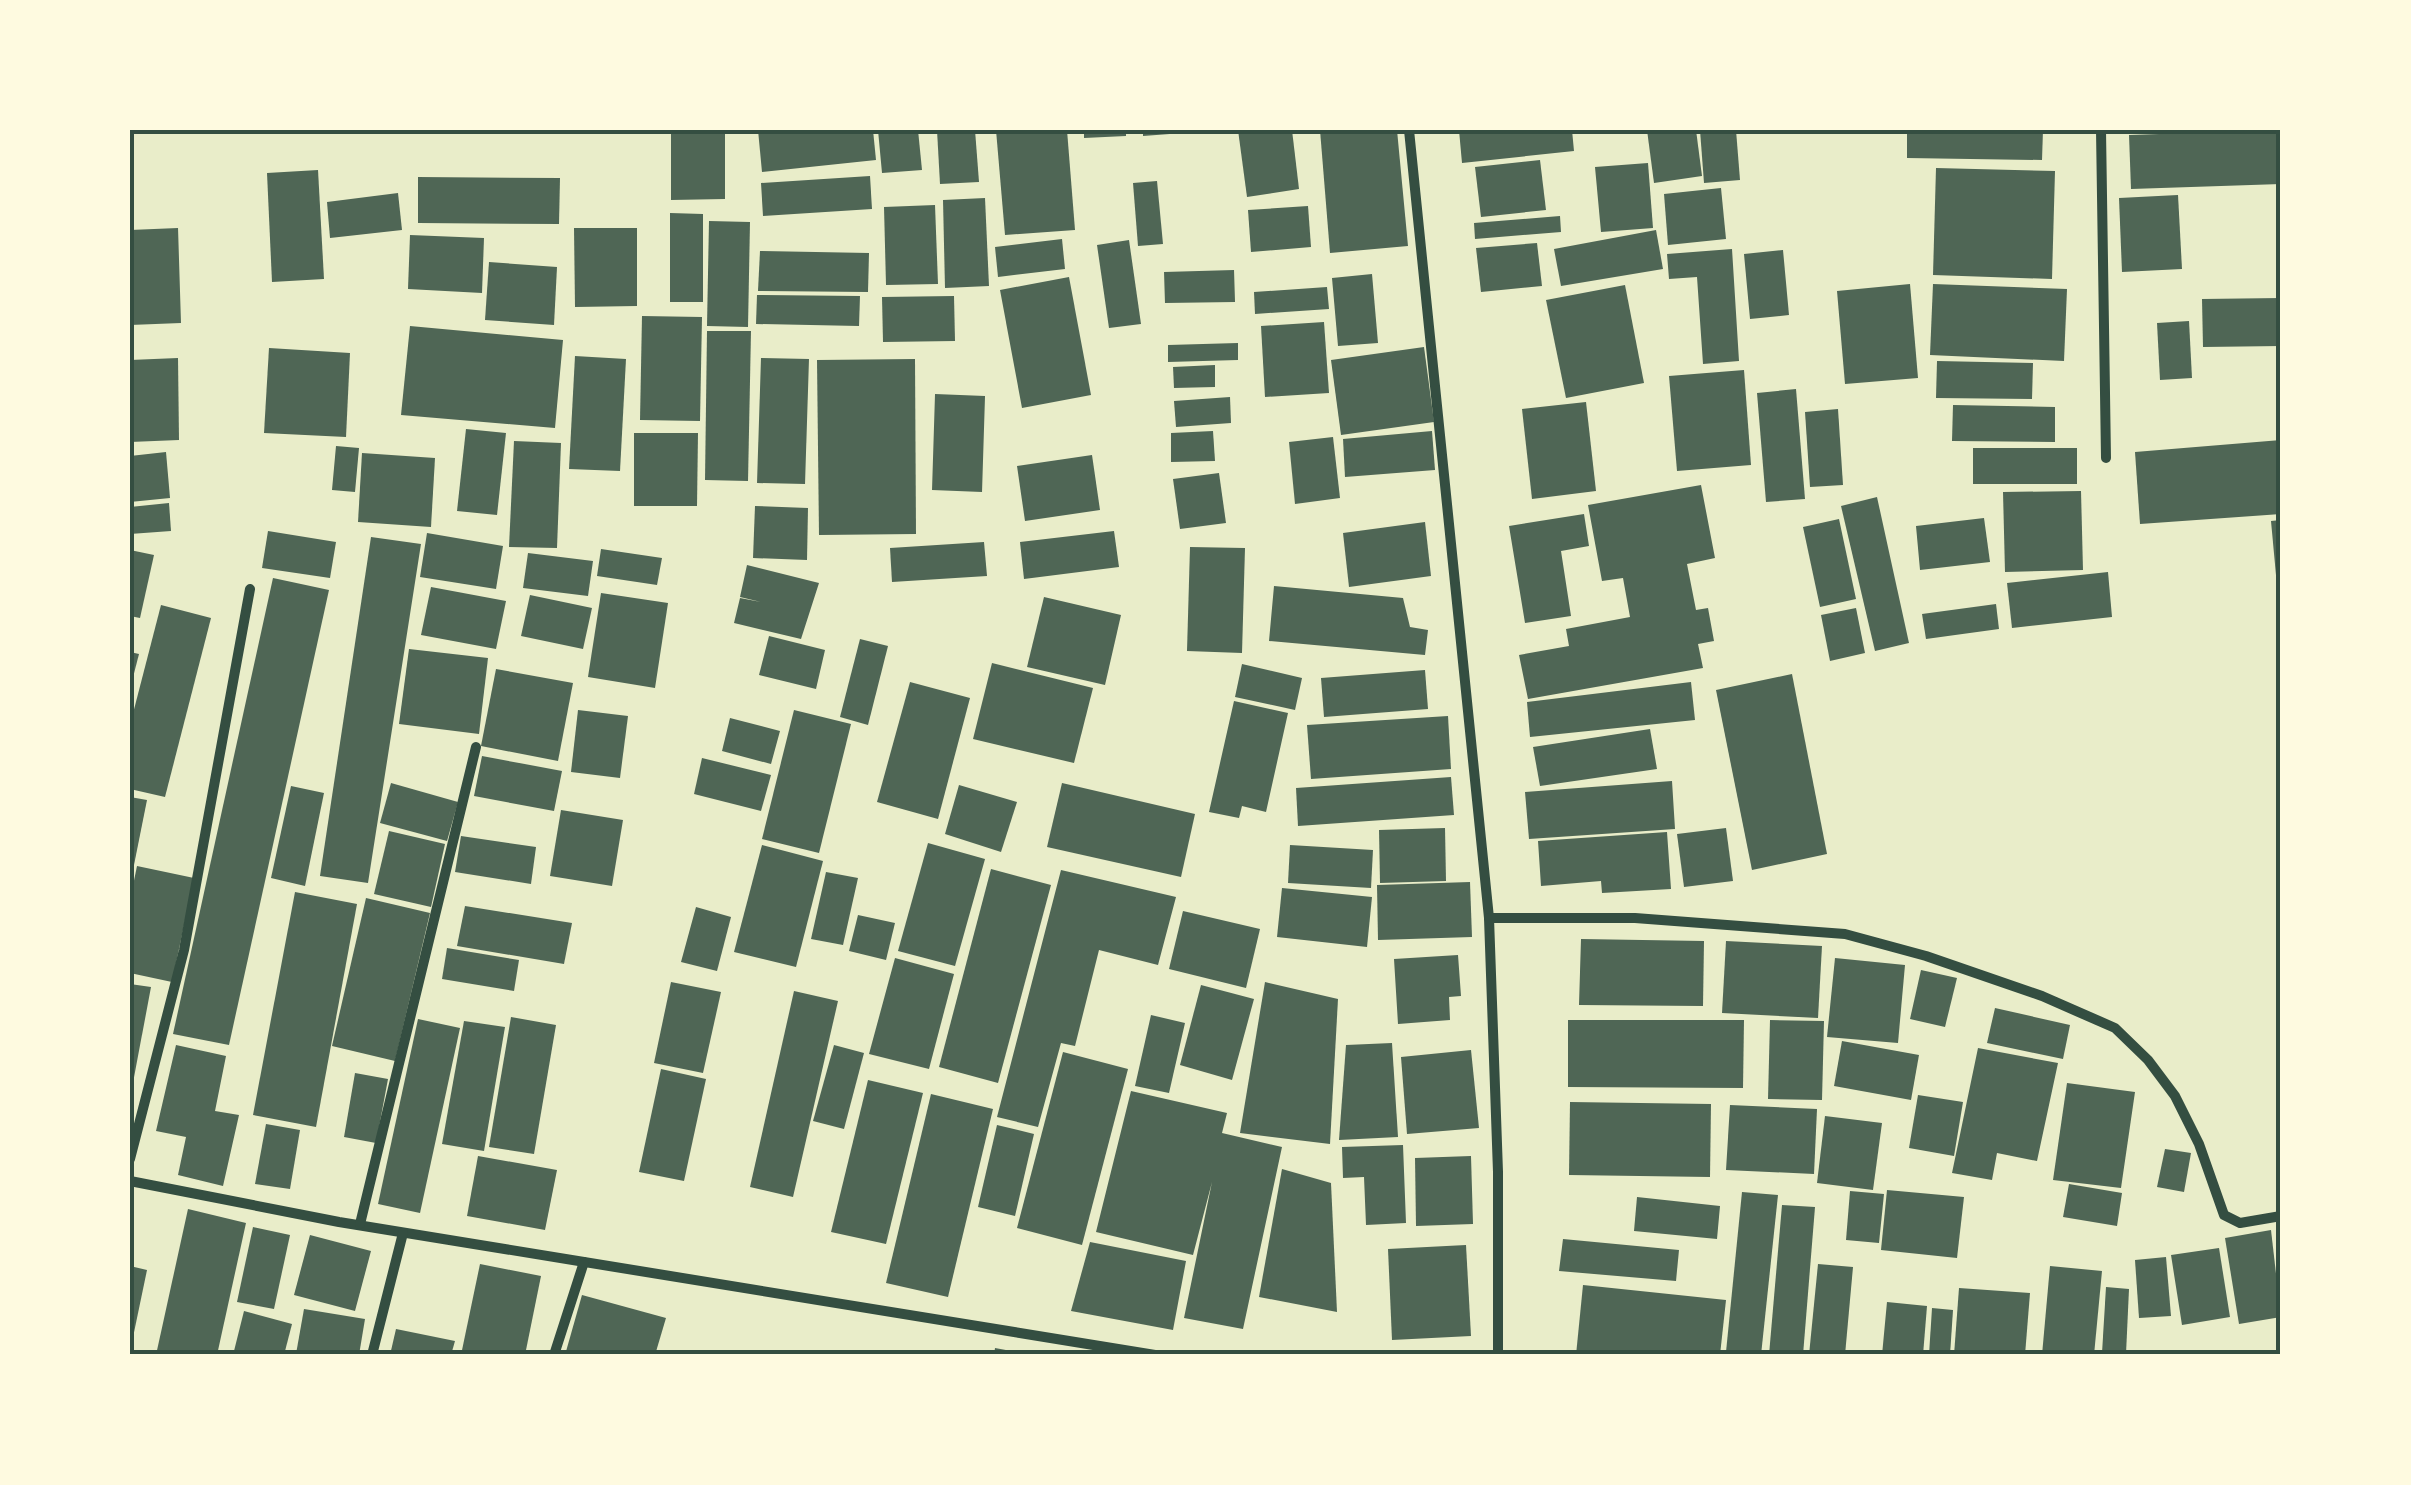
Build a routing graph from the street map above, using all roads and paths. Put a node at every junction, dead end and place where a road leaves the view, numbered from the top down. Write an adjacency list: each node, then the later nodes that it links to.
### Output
1 (1408, 130): 6 (street)
2 (2101, 130): 3 (street)
3 (2106, 458)
4 (250, 589): 7 (street)
5 (476, 747): 10 (street)
6 (1489, 918): 9 (street); 16 (street)
7 (130, 1160)
8 (130, 1181): 10 (street)
9 (2281, 1216)
10 (360, 1224): 11 (street)
11 (404, 1232): 12 (street); 13 (street)
12 (584, 1262): 14 (street); 15 (street)
13 (372, 1355)
14 (554, 1355)
15 (1155, 1355)
16 (1498, 1355)

